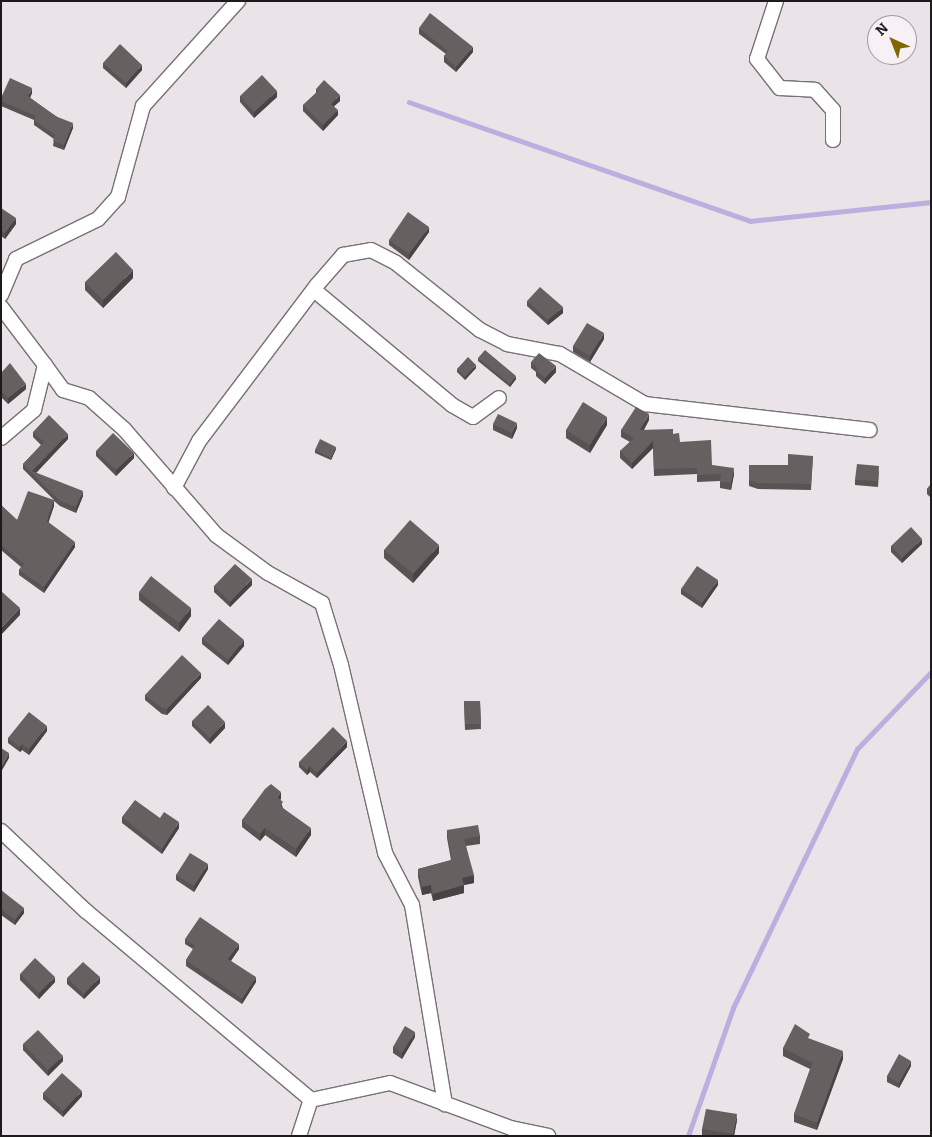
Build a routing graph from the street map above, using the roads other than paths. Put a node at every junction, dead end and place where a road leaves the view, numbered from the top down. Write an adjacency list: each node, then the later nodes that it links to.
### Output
1 (238, 1): 5 (street)
2 (776, 1): 3 (street)
3 (833, 140)
4 (314, 290): 8 (street); 9 (street); 11 (street)
5 (1, 295)
6 (1, 307): 7 (street)
7 (45, 365): 10 (street); 11 (street)
8 (499, 398)
9 (869, 430)
10 (1, 438)
11 (174, 488): 14 (street)
12 (1, 831): 13 (street)
13 (311, 1100): 14 (street); 15 (street)
14 (445, 1104): 16 (street)
15 (299, 1136)
16 (548, 1136)

